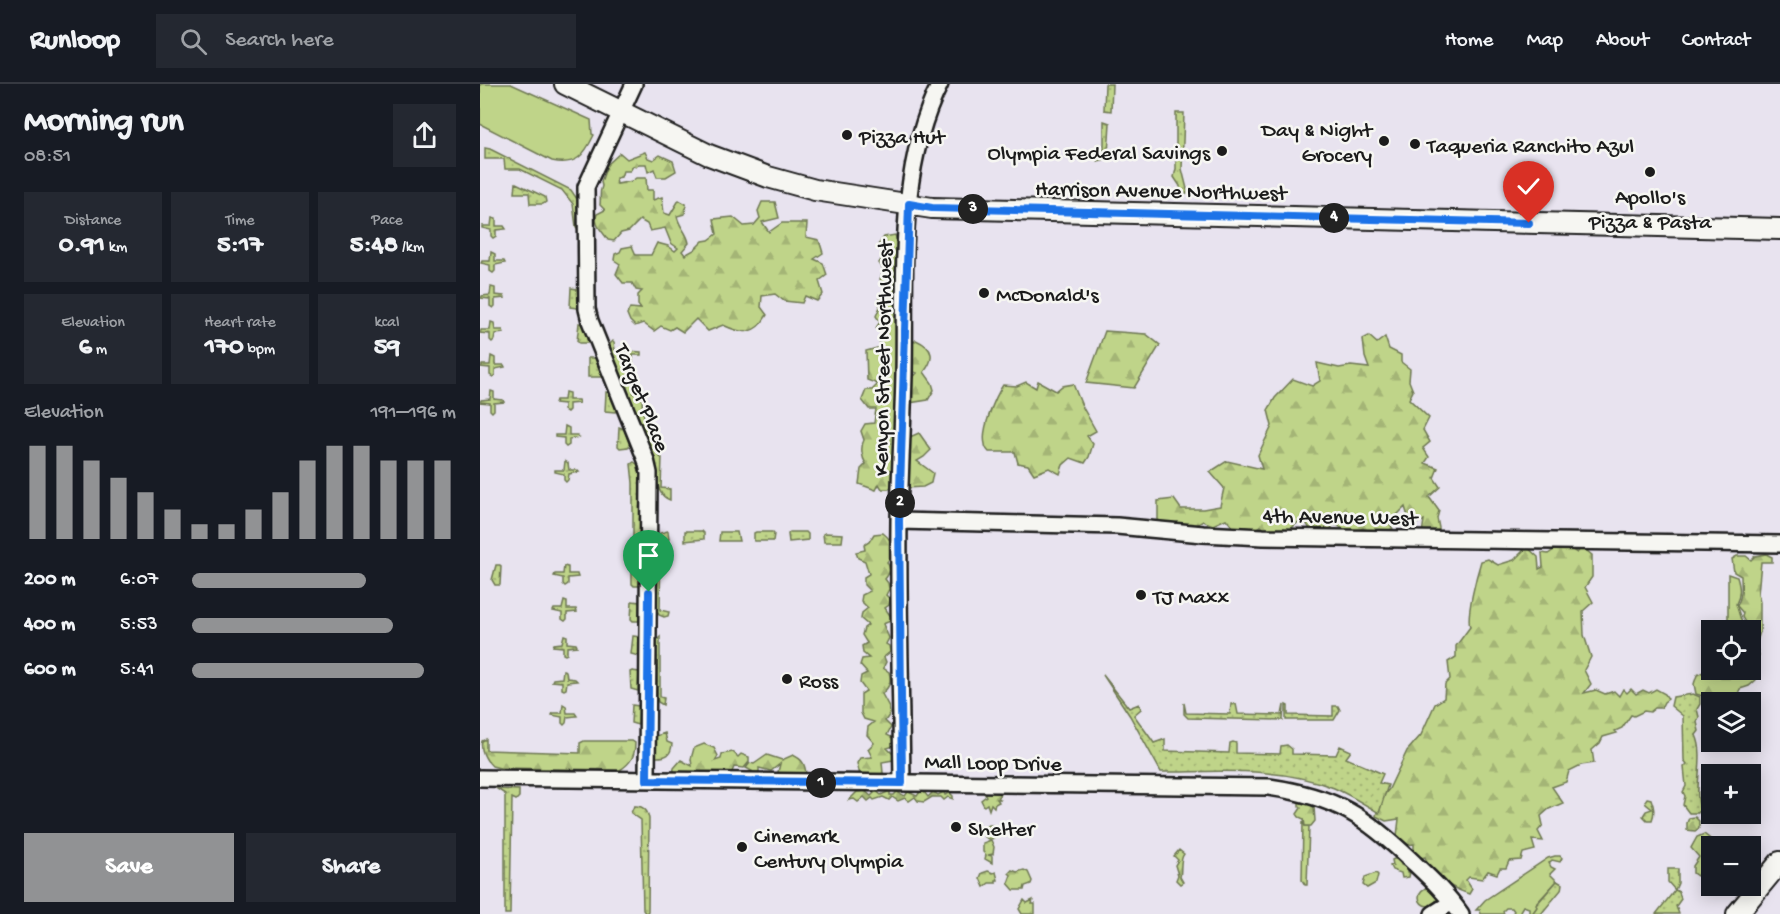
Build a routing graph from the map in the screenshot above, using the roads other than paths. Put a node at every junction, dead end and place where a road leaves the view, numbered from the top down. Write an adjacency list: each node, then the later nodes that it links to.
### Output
1 (565, 84): 4 (main road, Harrison Avenue Northwest)
2 (634, 84): 4 (street, Target Place)
3 (940, 84): 5 (street, Kenyon Street Northwest)
4 (621, 111): 5 (main road, Harrison Avenue Northwest); 10 (street, Target Place)
5 (909, 204): 6 (main road, Harrison Avenue Northwest); 7 (street, Kenyon Street Northwest)
6 (1780, 229)
7 (899, 521): 8 (street, 4th Avenue West); 11 (street, Kenyon Street Northwest)
8 (1780, 544)
9 (480, 778): 10 (street, Mall Loop Drive)
10 (647, 780): 11 (street, Mall Loop Drive)
11 (902, 783): 13 (street, Mall Loop Drive)
12 (1780, 862): 15 (main road)
13 (1456, 908): 14 (street)
14 (1433, 914)
15 (1737, 914)

